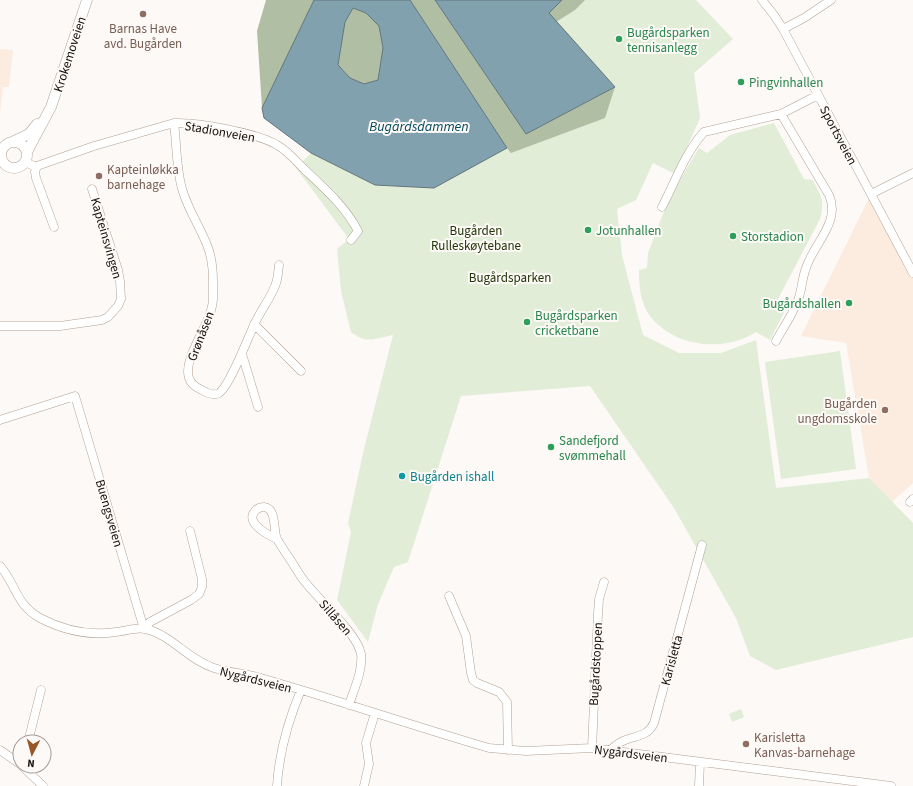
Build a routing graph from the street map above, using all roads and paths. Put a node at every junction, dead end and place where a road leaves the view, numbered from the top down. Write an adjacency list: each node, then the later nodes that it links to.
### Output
1 (87, 0): 6 (main road, Krokemoveien)
2 (762, 0): 4 (street, Sportsveien)
3 (830, 0): 4 (street)
4 (783, 29): 5 (street, Sportsveien)
5 (818, 95): 7 (street); 17 (street, Sportsveien)
6 (50, 107): 9 (main road, Krokemoveien); 11 (main road, Krokemoveien)
7 (781, 114): 18 (street); 25 (street)
8 (174, 123): 12 (street, Stadionveien); 20 (street, Stadionveien); 26 (street, Grønåsen)
9 (12, 142): 10 (main road, Krokemoveien); 11 (main road)
10 (1, 153): 13 (main road, Krokemoveien)
11 (26, 157): 12 (street); 13 (main road)
12 (37, 166): 19 (street)
13 (10, 167): 14 (main road)
14 (0, 171)
15 (913, 173): 17 (street)
16 (92, 190): 24 (street, Kapteinsvingen)
17 (871, 194): 22 (street, Sportsveien)
18 (662, 207)
19 (54, 227)
20 (351, 240)
21 (279, 266): 23 (street, Grønåsen)
22 (913, 273)
23 (254, 324): 26 (street, Grønåsen); 27 (street)
24 (0, 326)
25 (776, 341)
26 (242, 354): 28 (street)
27 (301, 371)
28 (258, 407)
29 (0, 420): 36 (street, Buengsveien)
30 (190, 531): 36 (street)
31 (277, 539): 39 (street, Sillåsen)
32 (702, 545): 45 (street, Karisletta)
33 (0, 566): 36 (street, Nygårdsveien)
34 (604, 582): 42 (street, Bugårdstoppen)
35 (449, 596): 44 (street)
36 (144, 629): 38 (street, Nygårdsveien)
37 (41, 690): 41 (street)
38 (300, 690): 39 (street, Nygårdsveien); 51 (street)
39 (349, 705): 40 (street, Nygårdsveien)
40 (375, 713): 44 (street, Nygårdsveien); 52 (street)
41 (30, 734)
42 (592, 748): 44 (street, Nygårdsveien); 45 (street, Nygårdsveien)
43 (0, 750): 46 (street)
44 (508, 750)
45 (610, 750): 47 (street, Nygårdsveien)
46 (12, 759)
47 (700, 762): 49 (street, Nygårdsveien); 53 (street)
48 (30, 774): 50 (street)
49 (853, 784): 54 (street, Nygårdsveien)
50 (43, 786)
51 (278, 786)
52 (364, 786)
53 (699, 786)
54 (891, 786)

